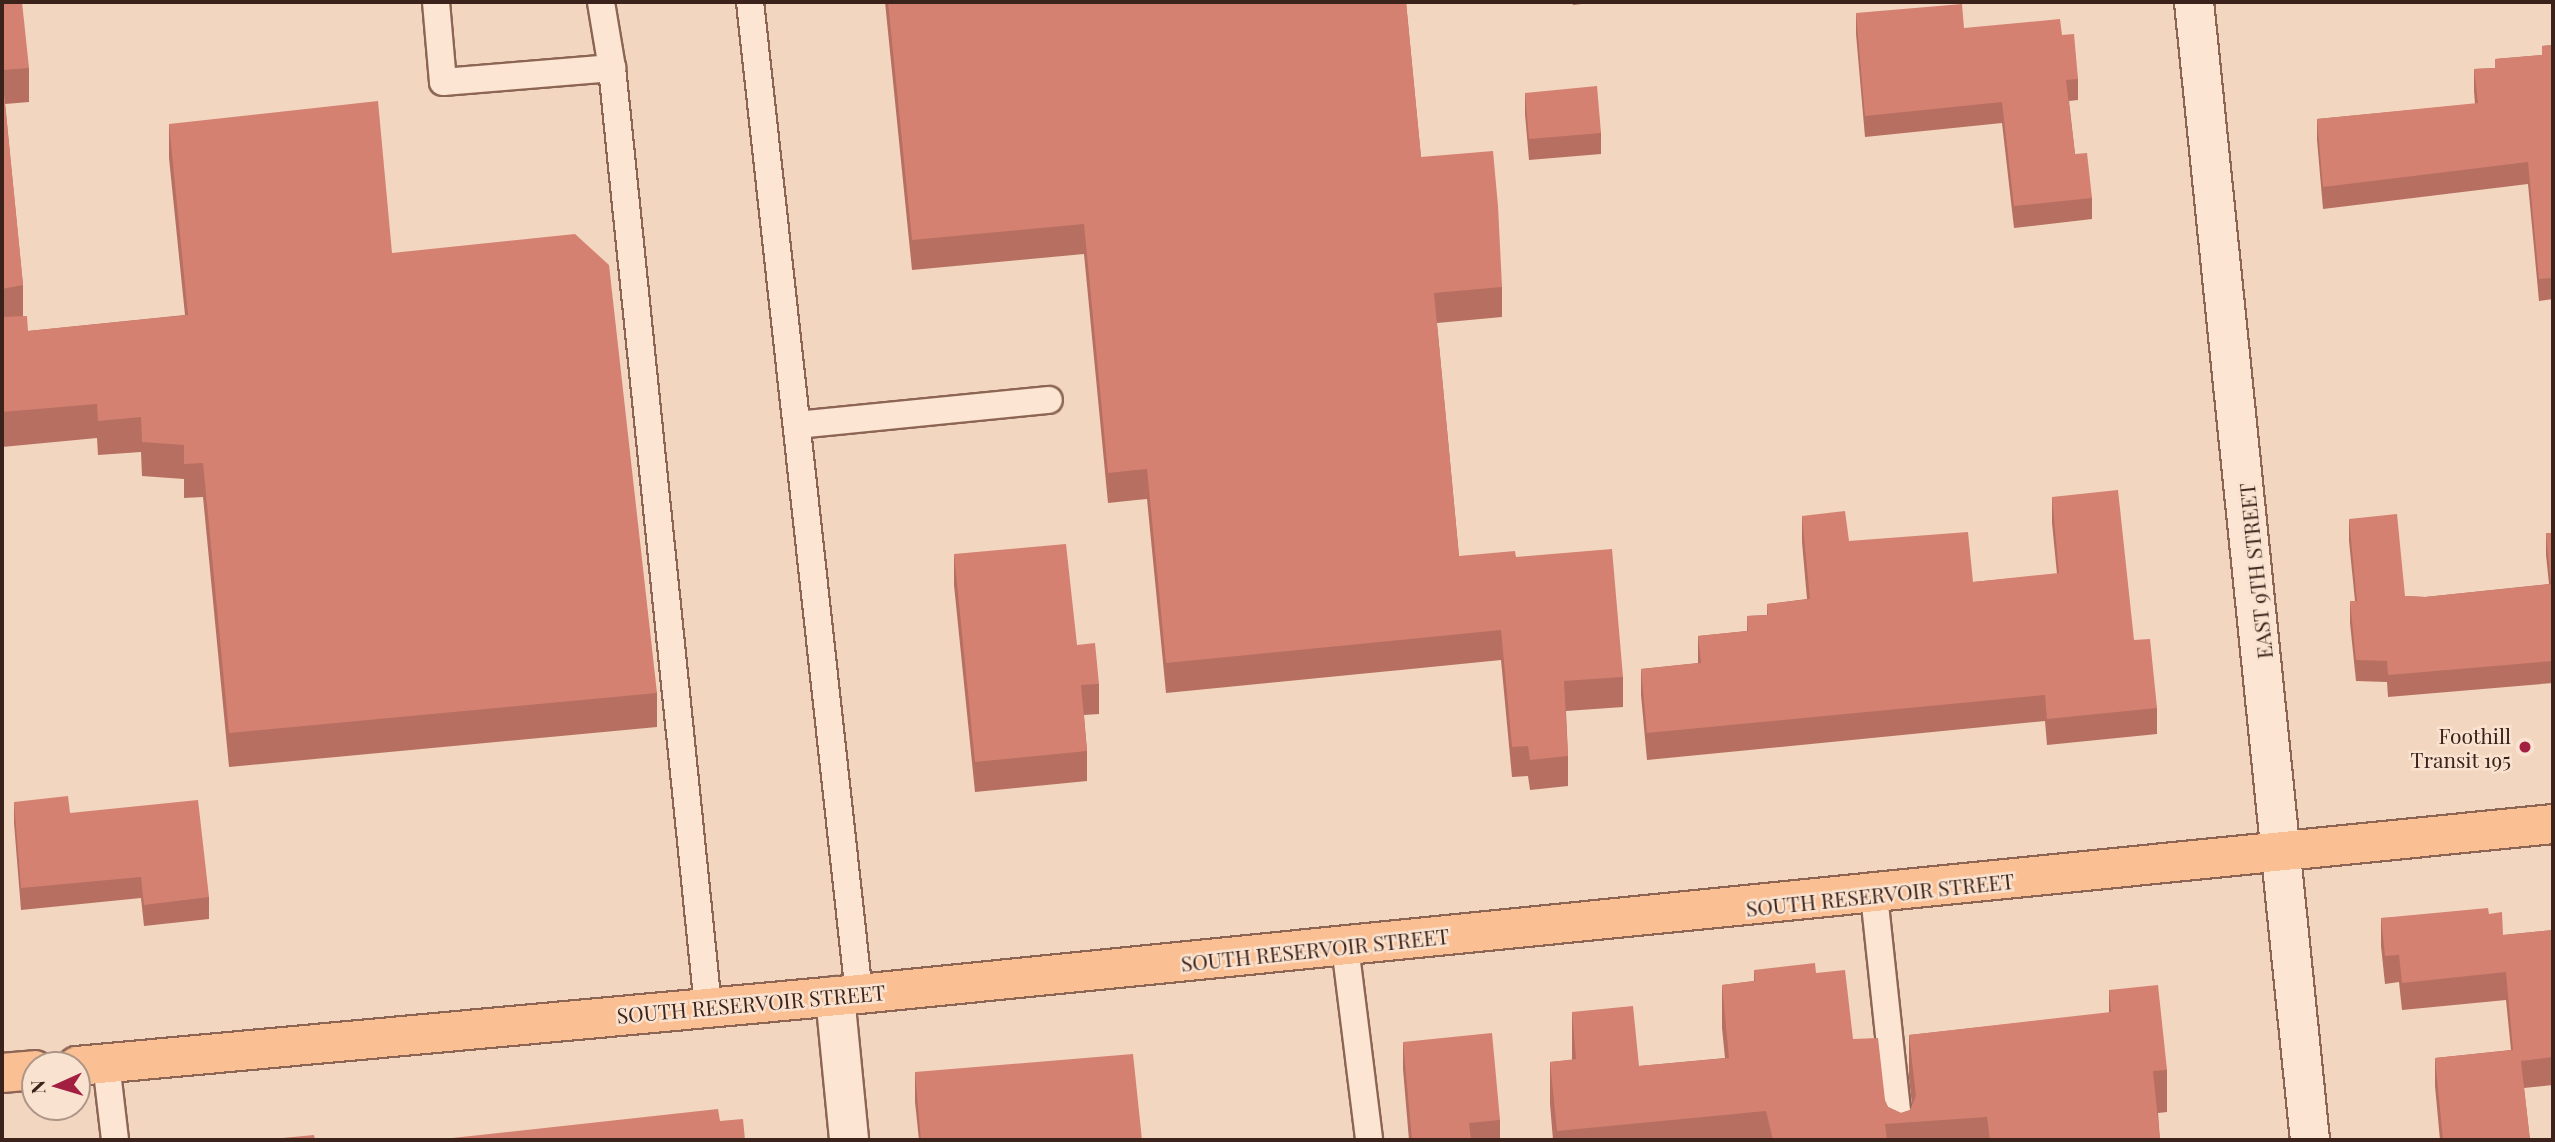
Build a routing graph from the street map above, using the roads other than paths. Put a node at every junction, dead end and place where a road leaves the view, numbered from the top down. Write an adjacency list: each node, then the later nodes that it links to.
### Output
1 (436, 2): 5 (lane)
2 (601, 2): 5 (lane)
3 (750, 2): 7 (lane)
4 (2194, 2): 9 (street, EAST 9TH STREET)
5 (611, 68): 13 (lane)
6 (1049, 400): 7 (lane)
7 (797, 425): 12 (lane)
8 (2553, 824): 9 (main road, SOUTH RESERVOIR STREET)
9 (2284, 855): 10 (main road, SOUTH RESERVOIR STREET); 21 (street, EAST 9TH STREET)
10 (1874, 895): 11 (main road, SOUTH RESERVOIR STREET); 20 (lane)
11 (1345, 946): 12 (main road, SOUTH RESERVOIR STREET); 19 (lane)
12 (847, 995): 13 (main road, SOUTH RESERVOIR STREET); 18 (street)
13 (708, 1006): 14 (main road, SOUTH RESERVOIR STREET)
14 (91, 1065): 17 (lane)
15 (21, 1071): 16 (main road)
16 (2, 1073)
17 (115, 1140)
18 (849, 1140)
19 (1369, 1140)
20 (1900, 1140)
21 (2310, 1140)

